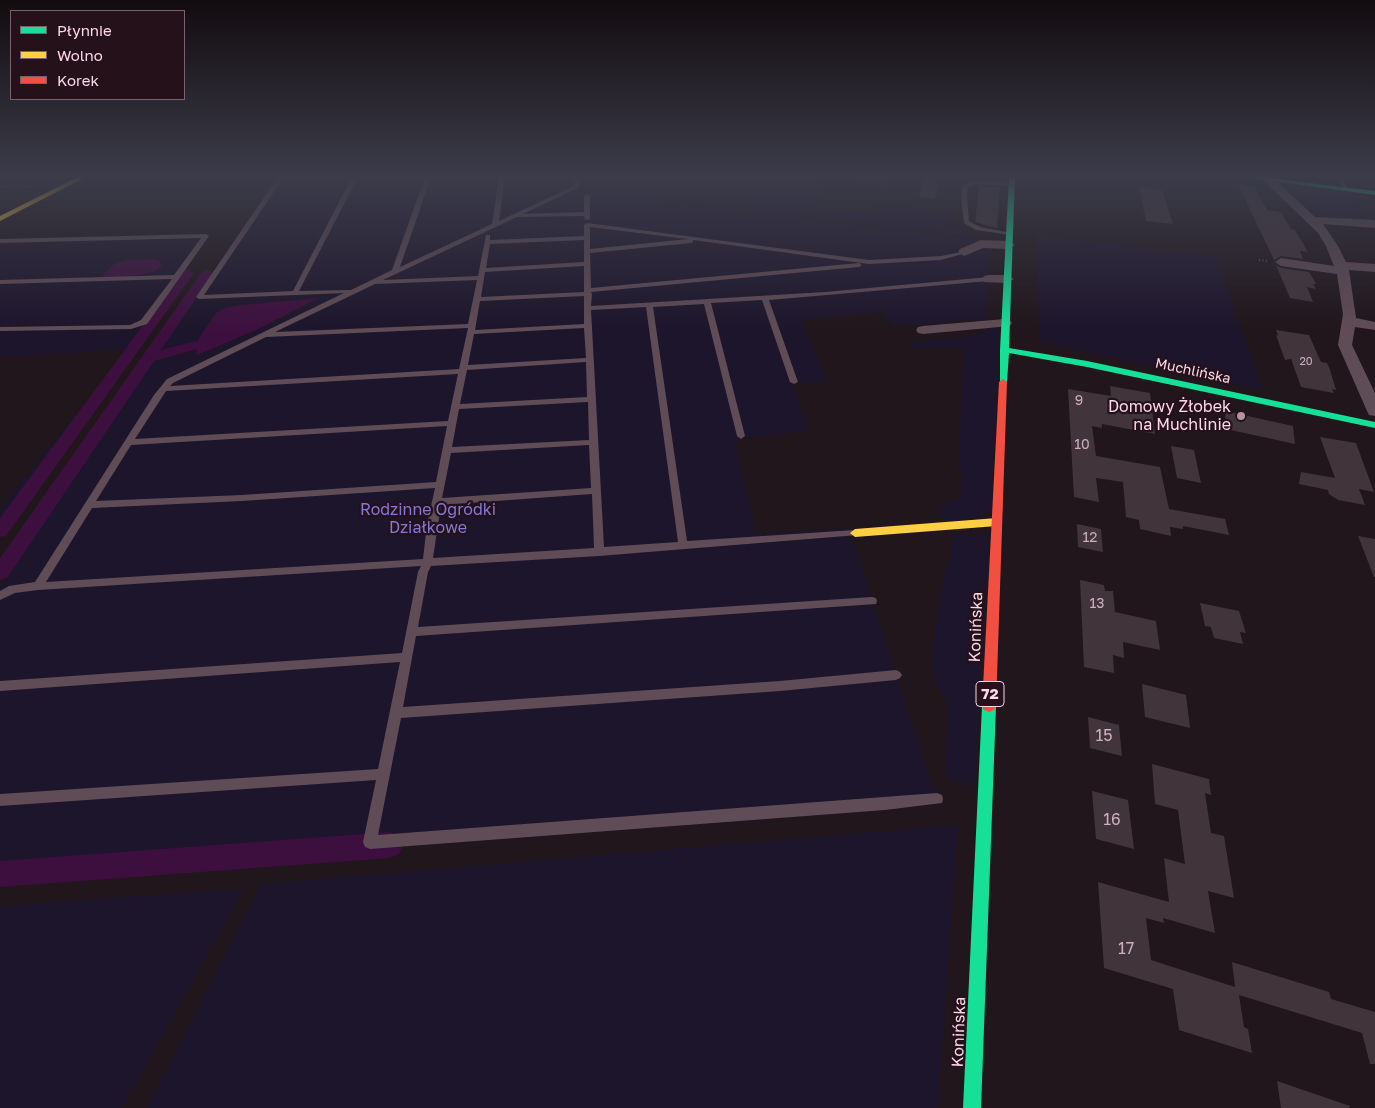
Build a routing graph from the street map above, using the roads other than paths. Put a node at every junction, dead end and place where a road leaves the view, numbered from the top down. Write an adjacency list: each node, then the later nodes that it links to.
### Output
1 (245, 229): 33 (lane)
2 (328, 229): 33 (lane)
3 (410, 229): 24 (lane)
4 (486, 229): 24 (lane)
5 (491, 229): 15 (lane)
6 (587, 229): 11 (lane)
7 (610, 229): 13 (lane)
8 (977, 229): 12 (lane)
9 (1009, 229): 12 (main road, Konińska / 72)
10 (1321, 229): 21 (street)
11 (587, 238): 15 (lane); 16 (lane)
12 (1009, 239): 17 (street); 28 (main road, Konińska / 72)
13 (706, 240): 16 (lane); 19 (lane)
14 (0, 241): 25 (lane)
15 (487, 242): 23 (lane)
16 (587, 251): 20 (lane)
17 (964, 252): 19 (lane)
18 (1281, 262): 21 (street)
19 (880, 263): 32 (lane)
20 (588, 264): 23 (lane); 32 (lane)
21 (1342, 268): 22 (street); 39 (street)
22 (1375, 268)
23 (482, 270): 26 (lane)
24 (395, 271): 30 (lane)
25 (176, 277): 29 (lane); 43 (lane)
26 (480, 278): 30 (lane); 35 (lane)
27 (989, 279): 28 (street); 34 (lane)
28 (1007, 279): 40 (main road, Konińska / 72)
29 (0, 282)
30 (372, 282): 31 (lane)
31 (354, 291): 33 (lane); 46 (lane)
32 (588, 292): 35 (lane); 38 (lane)
33 (295, 294)
34 (765, 298): 36 (lane); 50 (lane)
35 (477, 299): 44 (lane)
36 (707, 302): 37 (lane); 57 (lane)
37 (649, 305): 38 (lane); 67 (lane)
38 (589, 308): 41 (lane)
39 (1348, 321): 42 (street); 54 (street)
40 (1005, 323): 45 (street); 47 (main road, Konińska / 72)
41 (588, 326): 44 (lane); 48 (lane)
42 (1375, 326)
43 (0, 329)
44 (471, 329): 46 (lane); 49 (lane)
45 (923, 330)
46 (262, 335): 51 (lane)
47 (1004, 350): 56 (main road, Muchlińska); 65 (main road, Konińska / 72)
48 (590, 360): 49 (lane); 52 (lane)
49 (462, 370): 51 (lane); 53 (lane)
50 (794, 382)
51 (163, 389): 58 (lane)
52 (592, 399): 53 (lane); 59 (lane)
53 (456, 407): 55 (lane)
54 (1375, 411)
55 (452, 423): 58 (lane); 60 (lane)
56 (1375, 425)
57 (741, 436)
58 (129, 442): 64 (lane)
59 (594, 442): 60 (lane); 62 (lane)
60 (447, 450): 61 (lane)
61 (440, 485): 63 (lane); 64 (lane)
62 (596, 491): 63 (lane); 68 (lane)
63 (437, 502): 69 (lane)
64 (90, 505): 70 (lane)
65 (997, 522): 66 (main road); 81 (main road, Konińska / 72)
66 (855, 533): 67 (lane)
67 (683, 545): 68 (lane)
68 (599, 552): 69 (lane)
69 (428, 562): 70 (lane); 73 (lane)
70 (38, 586): 71 (lane)
71 (0, 596)
72 (872, 601): 73 (lane)
73 (411, 632): 74 (lane)
74 (407, 657): 76 (lane); 77 (lane)
75 (896, 675): 77 (lane)
76 (0, 686)
77 (397, 713): 78 (lane)
78 (384, 774): 79 (lane); 80 (lane)
79 (937, 798)
80 (0, 800)
81 (972, 1108)

